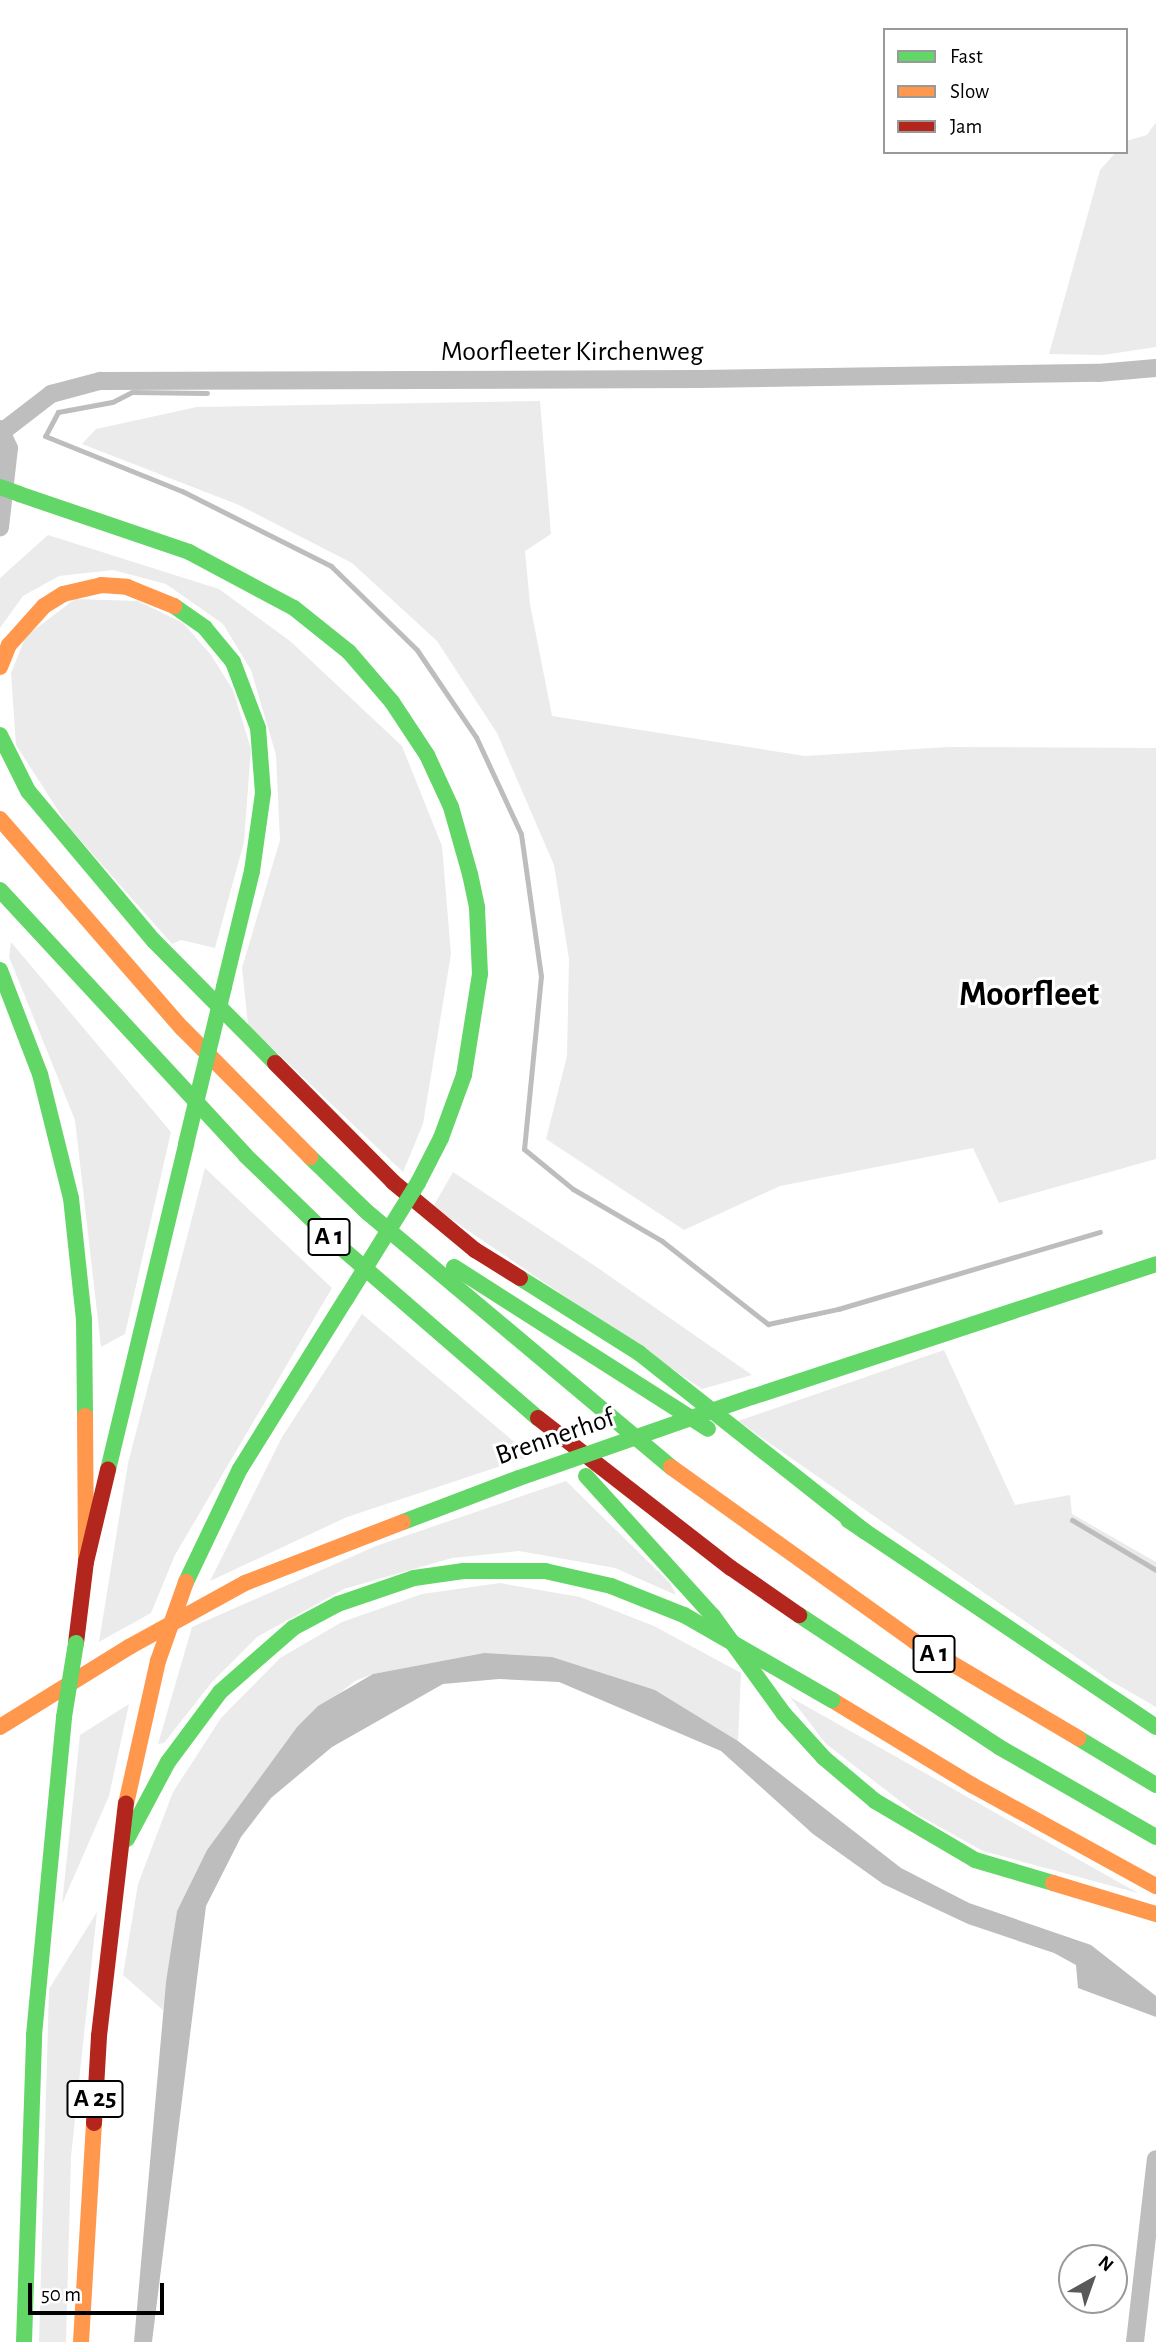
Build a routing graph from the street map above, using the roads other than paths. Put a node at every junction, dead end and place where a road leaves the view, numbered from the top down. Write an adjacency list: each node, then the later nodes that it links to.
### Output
1 (1156, 368): 2 (street, Moorfleeter Kirchenweg)
2 (1, 430): 4 (street)
3 (0, 487): 19 (main road, bridge)
4 (0, 527)
5 (0, 667): 14 (main road, bridge)
6 (0, 735): 13 (main road)
7 (0, 819): 10 (main road, A 1)
8 (0, 890): 12 (main road, A 1)
9 (0, 970): 14 (main road)
10 (367, 1212): 13 (main road); 17 (main road, A 1)
11 (1156, 1264): 15 (main road, Brennerhof, bridge)
12 (513, 1398): 18 (main road, A 1); 21 (main road)
13 (866, 1532): 16 (main road)
14 (86, 1562): 23 (main road, A 25, bridge)
15 (0, 1727)
16 (1156, 1727)
17 (1156, 1785)
18 (1156, 1837)
19 (118, 1856): 20 (main road, bridge); 24 (main road, A 25)
20 (1156, 1886)
21 (1156, 1914)
22 (1156, 2159): 25 (street)
23 (24, 2342)
24 (81, 2342)
25 (1135, 2342)

